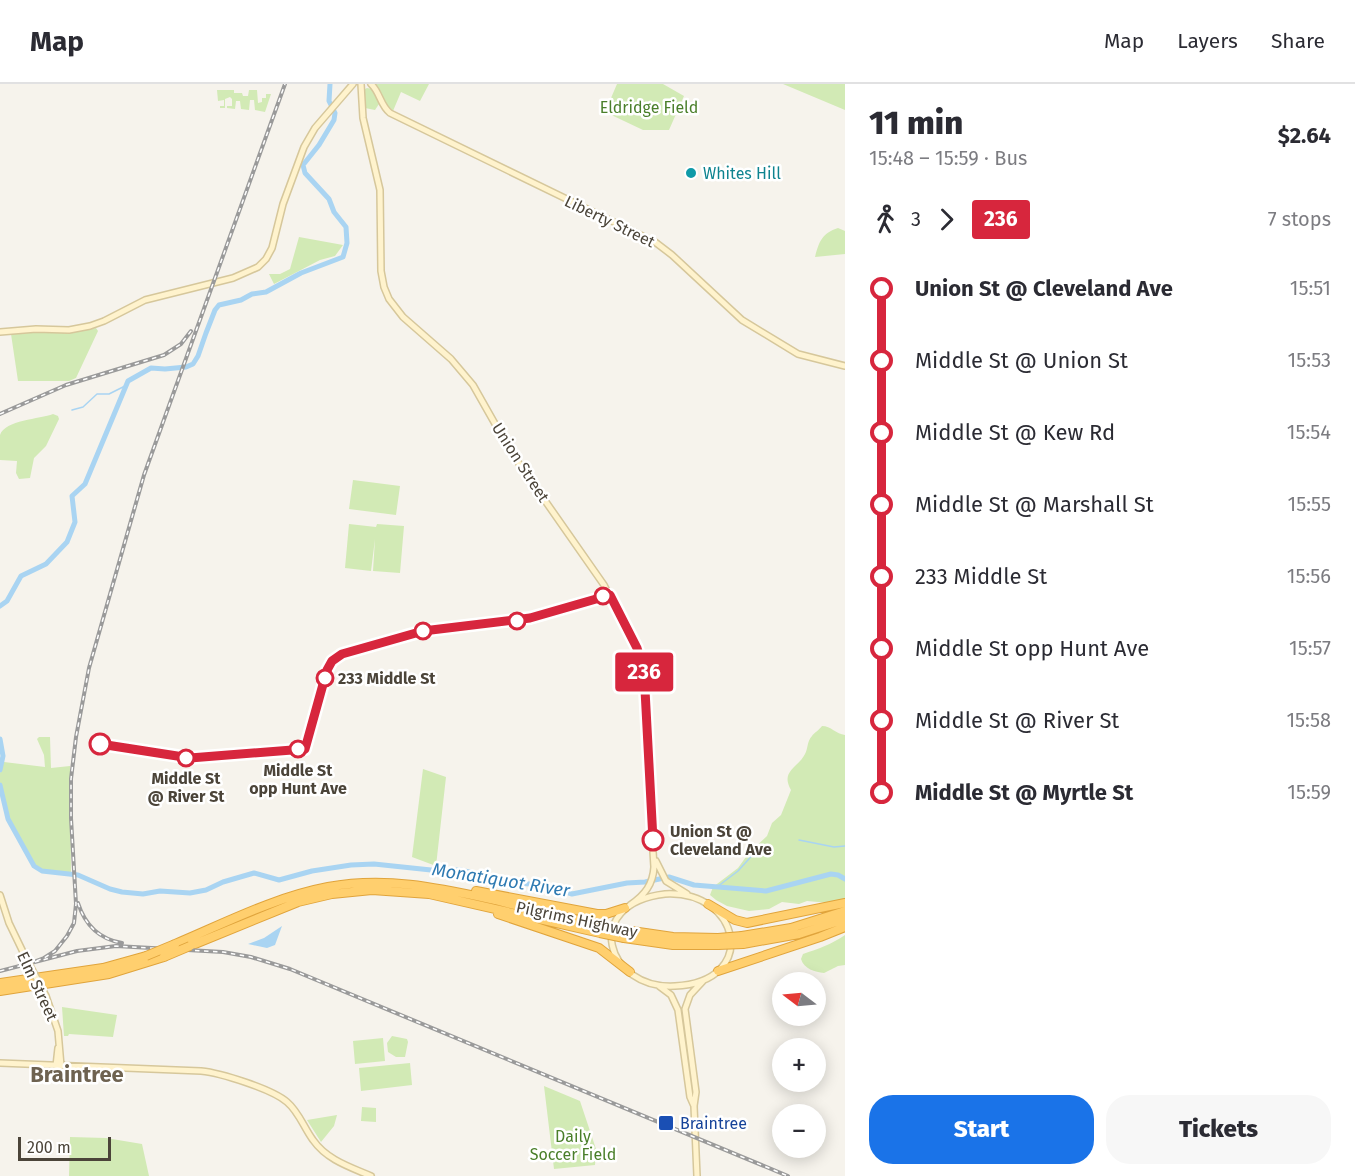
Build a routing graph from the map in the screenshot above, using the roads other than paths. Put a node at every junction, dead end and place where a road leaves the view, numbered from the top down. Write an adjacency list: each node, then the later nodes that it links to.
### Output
1 (353, 84): 4 (main road)
2 (361, 84): 6 (main road, Union Street)
3 (370, 84): 5 (main road, Liberty Street)
4 (0, 332)
5 (845, 366)
6 (657, 873): 9 (main road, Union Street); 13 (main road)
7 (421, 885): 13 (highway); 18 (highway, Pilgrims Highway); 23 (highway, Pilgrims Highway, bridge)
8 (0, 895): 16 (main road, Elm Street)
9 (697, 899): 12 (main road); 13 (main road)
10 (457, 900): 18 (highway, Pilgrims Highway); 20 (highway); 24 (highway, Pilgrims Highway, bridge)
11 (845, 903): 12 (highway)
12 (708, 904): 21 (main road)
13 (628, 906): 20 (main road)
14 (845, 911): 19 (highway, Pilgrims Highway)
15 (845, 919): 19 (highway, Pilgrims Highway)
16 (4, 921): 26 (main road, Elm Street, bridge)
17 (845, 927): 21 (highway)
18 (601, 929): 19 (highway, Pilgrims Highway, bridge)
19 (743, 940)
20 (630, 972): 22 (main road)
21 (714, 973): 22 (main road); 27 (main road)
22 (649, 982): 27 (main road)
23 (0, 983)
24 (0, 991)
25 (0, 1063): 26 (main road)
26 (58, 1066): 28 (main road)
27 (694, 1106): 29 (main road)
28 (371, 1176)
29 (697, 1176)

